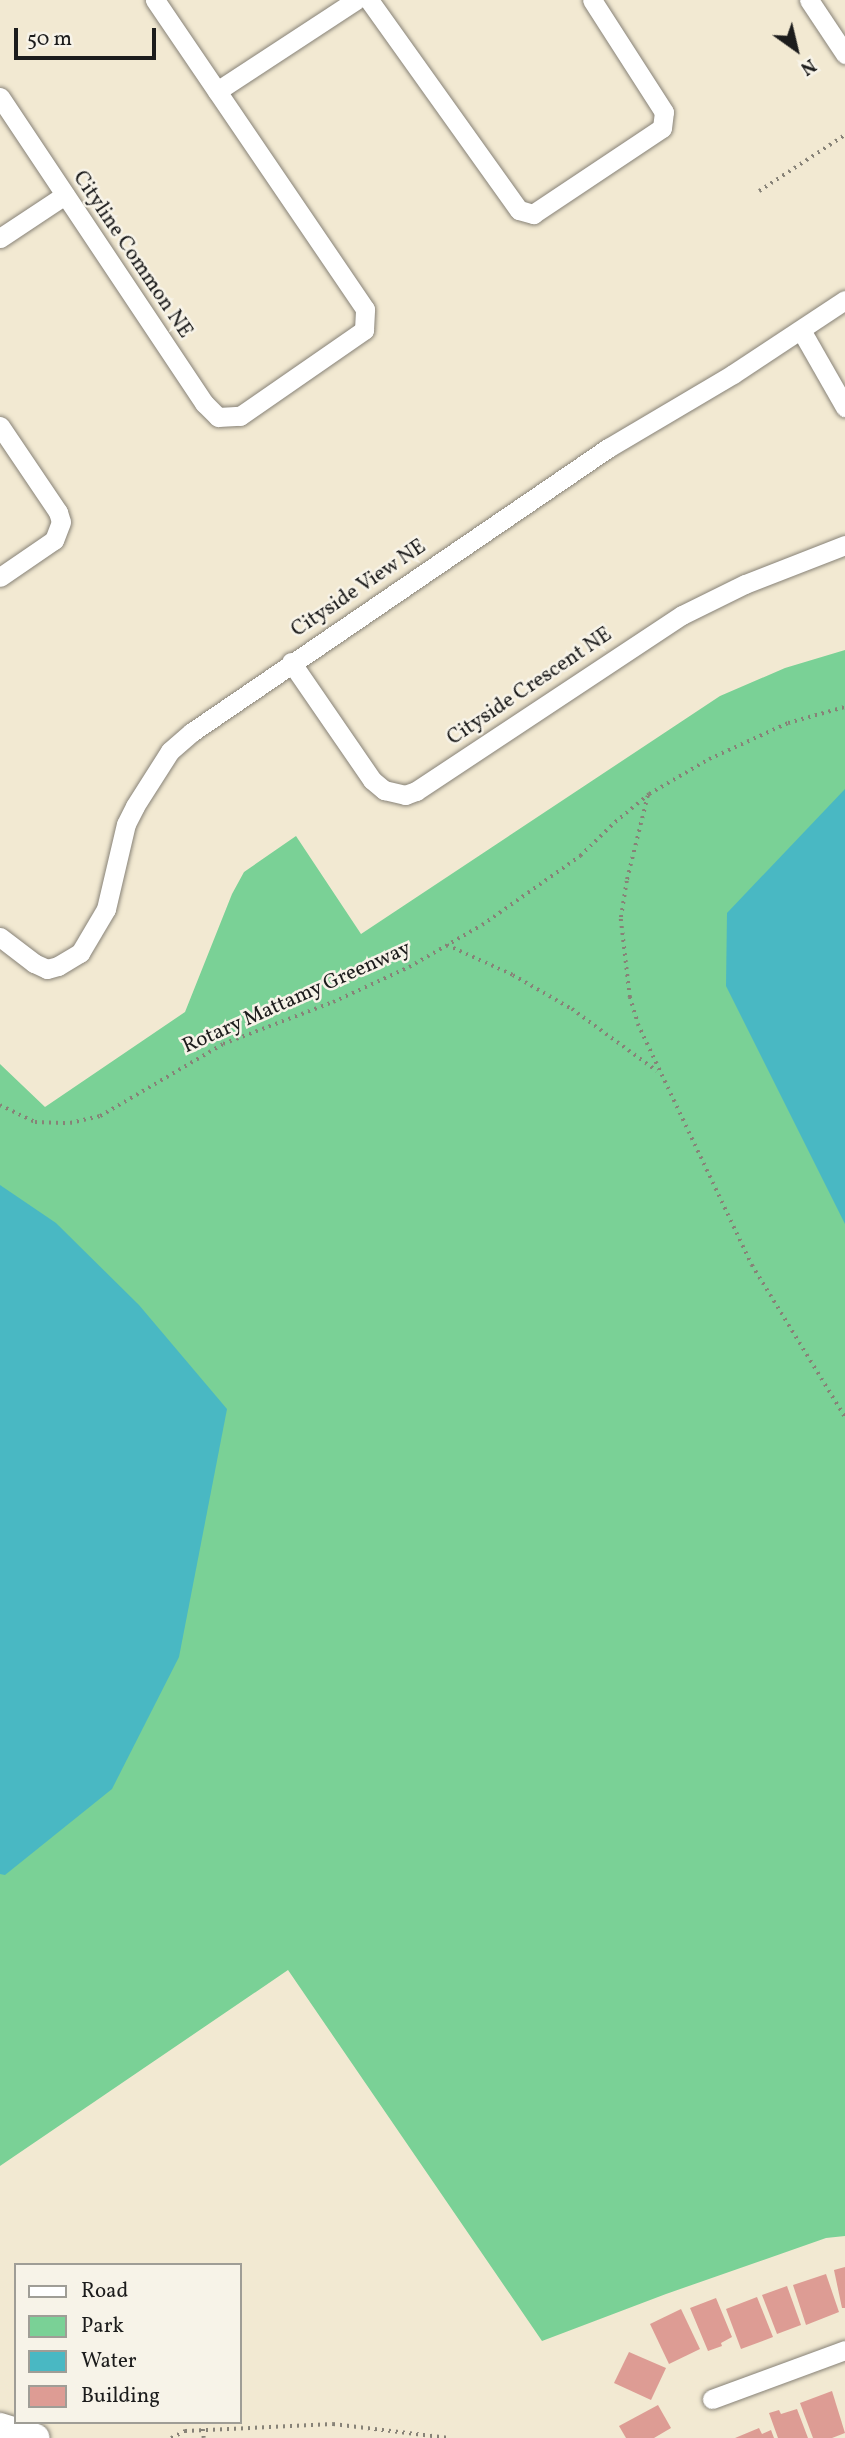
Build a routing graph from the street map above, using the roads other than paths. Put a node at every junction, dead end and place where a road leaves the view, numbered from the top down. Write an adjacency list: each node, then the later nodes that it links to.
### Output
1 (155, 0): 7 (street)
2 (356, 0): 7 (street)
3 (369, 0): 4 (street)
4 (592, 0)
5 (809, 0): 6 (street)
6 (845, 54)
7 (217, 91): 9 (street, Cityline Common NE)
8 (0, 97): 9 (street, Cityline Common NE)
9 (65, 195): 10 (street)
10 (0, 238)
11 (845, 300): 12 (street, Cityside View NE)
12 (801, 330): 13 (street); 17 (street, Cityside View NE)
13 (845, 407)
14 (0, 426): 16 (street)
15 (845, 545): 17 (street, Cityside Crescent NE)
16 (0, 576)
17 (291, 662): 18 (street, Cityside View NE)
18 (0, 937)
19 (845, 2350): 20 (street)
20 (712, 2399)
21 (0, 2427): 22 (street)
22 (35, 2438)

